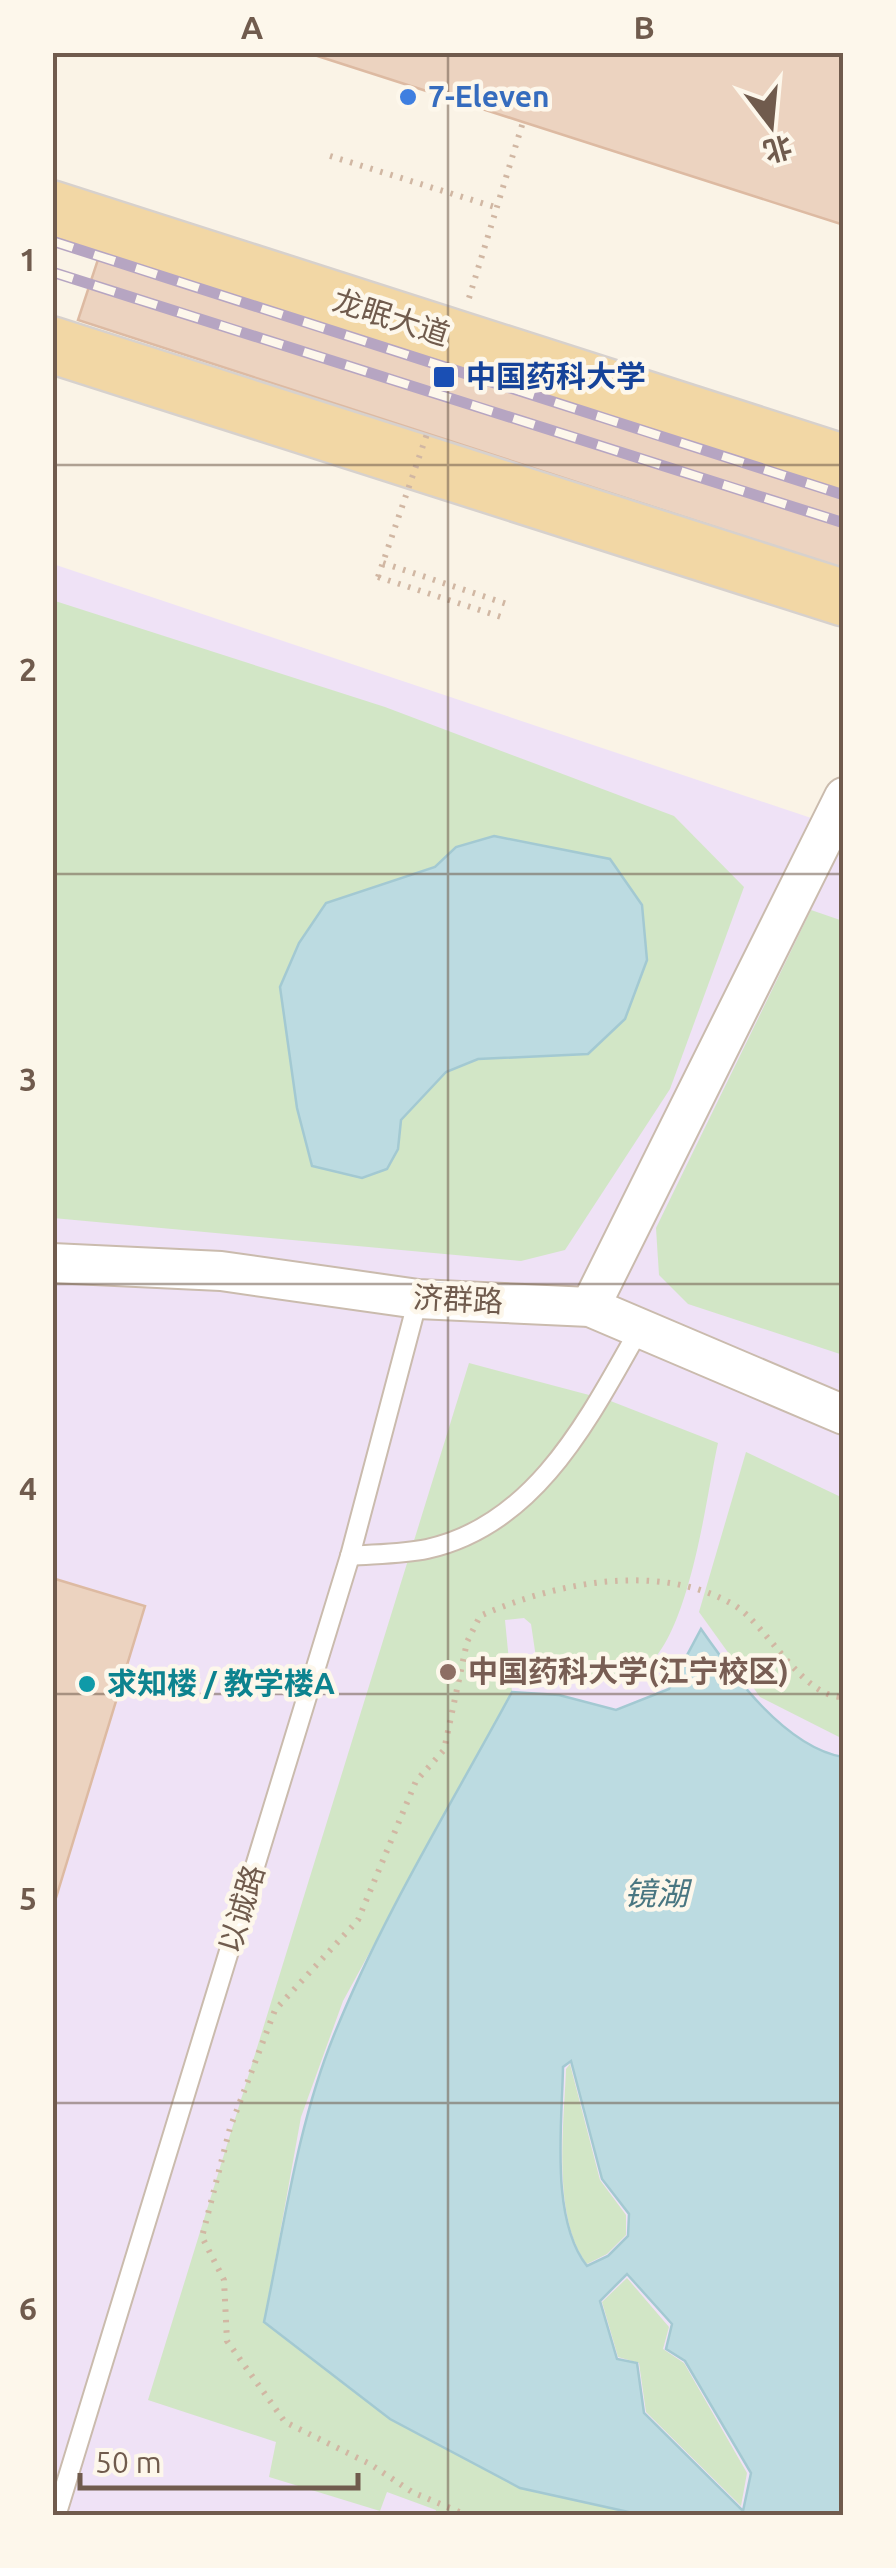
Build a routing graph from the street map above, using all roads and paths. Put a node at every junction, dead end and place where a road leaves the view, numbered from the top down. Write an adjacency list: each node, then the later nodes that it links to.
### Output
1 (523, 122): 3 (path)
2 (330, 156): 3 (path)
3 (498, 208): 5 (path)
4 (52, 209): 8 (main road, 龙眠大道)
5 (466, 307)
6 (52, 345): 10 (main road)
7 (428, 431): 9 (path, bridge)
8 (844, 463)
9 (383, 563): 11 (path); 12 (path, bridge)
10 (844, 598)
11 (510, 605)
12 (501, 617)
13 (844, 797): 16 (street)
14 (52, 1263): 15 (street, 济群路)
15 (418, 1299): 16 (street, 济群路); 19 (lane, 以诚路)
16 (590, 1307): 17 (street, 济群路)
17 (640, 1330): 18 (street, 济群路); 19 (lane)
18 (844, 1415)
19 (350, 1556): 21 (lane, 以诚路)
20 (844, 1696): 22 (path)
21 (56, 2516)
22 (469, 2516)

